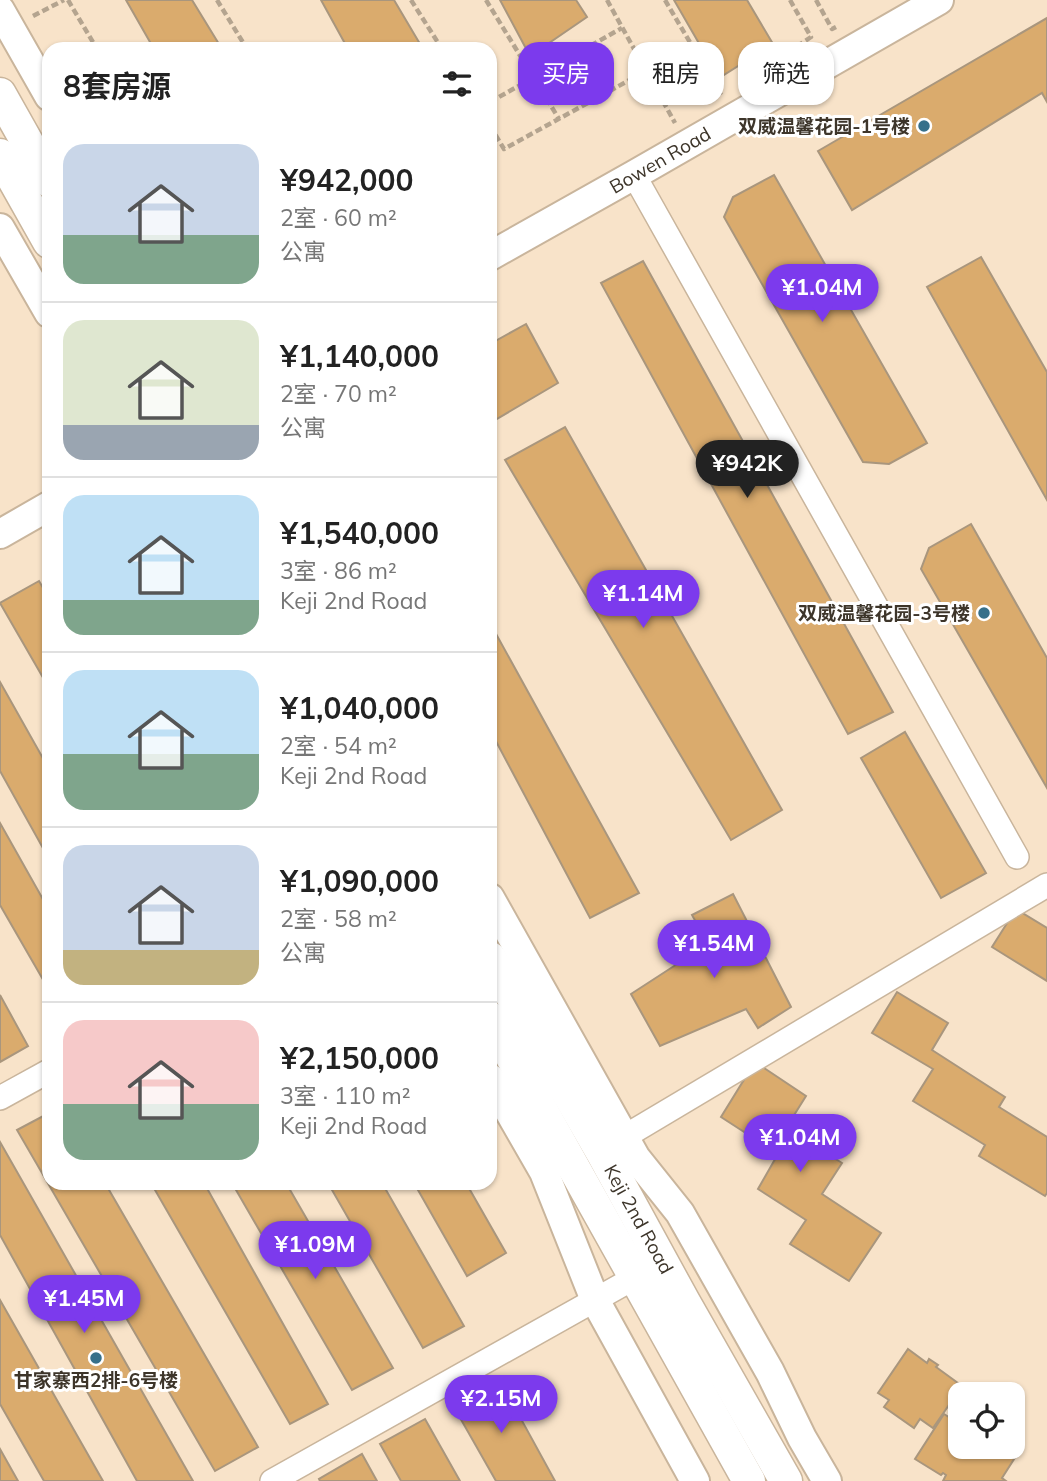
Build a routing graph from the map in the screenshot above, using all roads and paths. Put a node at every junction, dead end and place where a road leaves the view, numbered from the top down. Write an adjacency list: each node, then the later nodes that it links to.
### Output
1 (68, 0): 13 (path)
2 (217, 0): 14 (path)
3 (411, 0): 15 (path)
4 (486, 0): 19 (path)
5 (607, 0): 12 (path)
6 (665, 0): 23 (path)
7 (790, 0): 18 (path)
8 (816, 0): 11 (path)
9 (939, 0): 30 (street, Bowen Road)
10 (0, 10): 21 (street)
11 (844, 22)
12 (622, 28): 16 (path); 17 (path)
13 (93, 42)
14 (243, 42)
15 (438, 42)
16 (597, 42)
17 (630, 42)
18 (804, 42)
19 (518, 53)
20 (628, 81): 28 (path)
21 (42, 84)
22 (518, 86): 25 (path)
23 (732, 89)
24 (0, 94): 32 (main road)
25 (497, 98)
26 (550, 105): 28 (path)
27 (665, 105): 30 (path)
28 (559, 119): 29 (path)
29 (497, 138)
30 (687, 145): 33 (street, Bowen Road)
31 (0, 155): 35 (main road)
32 (42, 169)
33 (634, 176): 36 (street, Bowen Road); 40 (street)
34 (0, 228): 37 (street)
35 (42, 230)
36 (497, 252)
37 (42, 301)
38 (42, 510): 39 (street)
39 (0, 534)
40 (1017, 857)
41 (1047, 885): 48 (street)
42 (497, 910): 48 (street)
43 (497, 970): 54 (main road, Keji 2nd Road)
44 (497, 1030): 49 (main road, Keji 2nd Road)
45 (42, 1074): 47 (street)
46 (497, 1090): 50 (street)
47 (0, 1098)
48 (624, 1137): 55 (street)
49 (636, 1278): 50 (street); 53 (main road, Keji 2nd Road)
50 (595, 1300): 51 (street); 52 (street)
51 (272, 1481)
52 (695, 1481)
53 (749, 1481)
54 (786, 1481)
55 (827, 1481)

